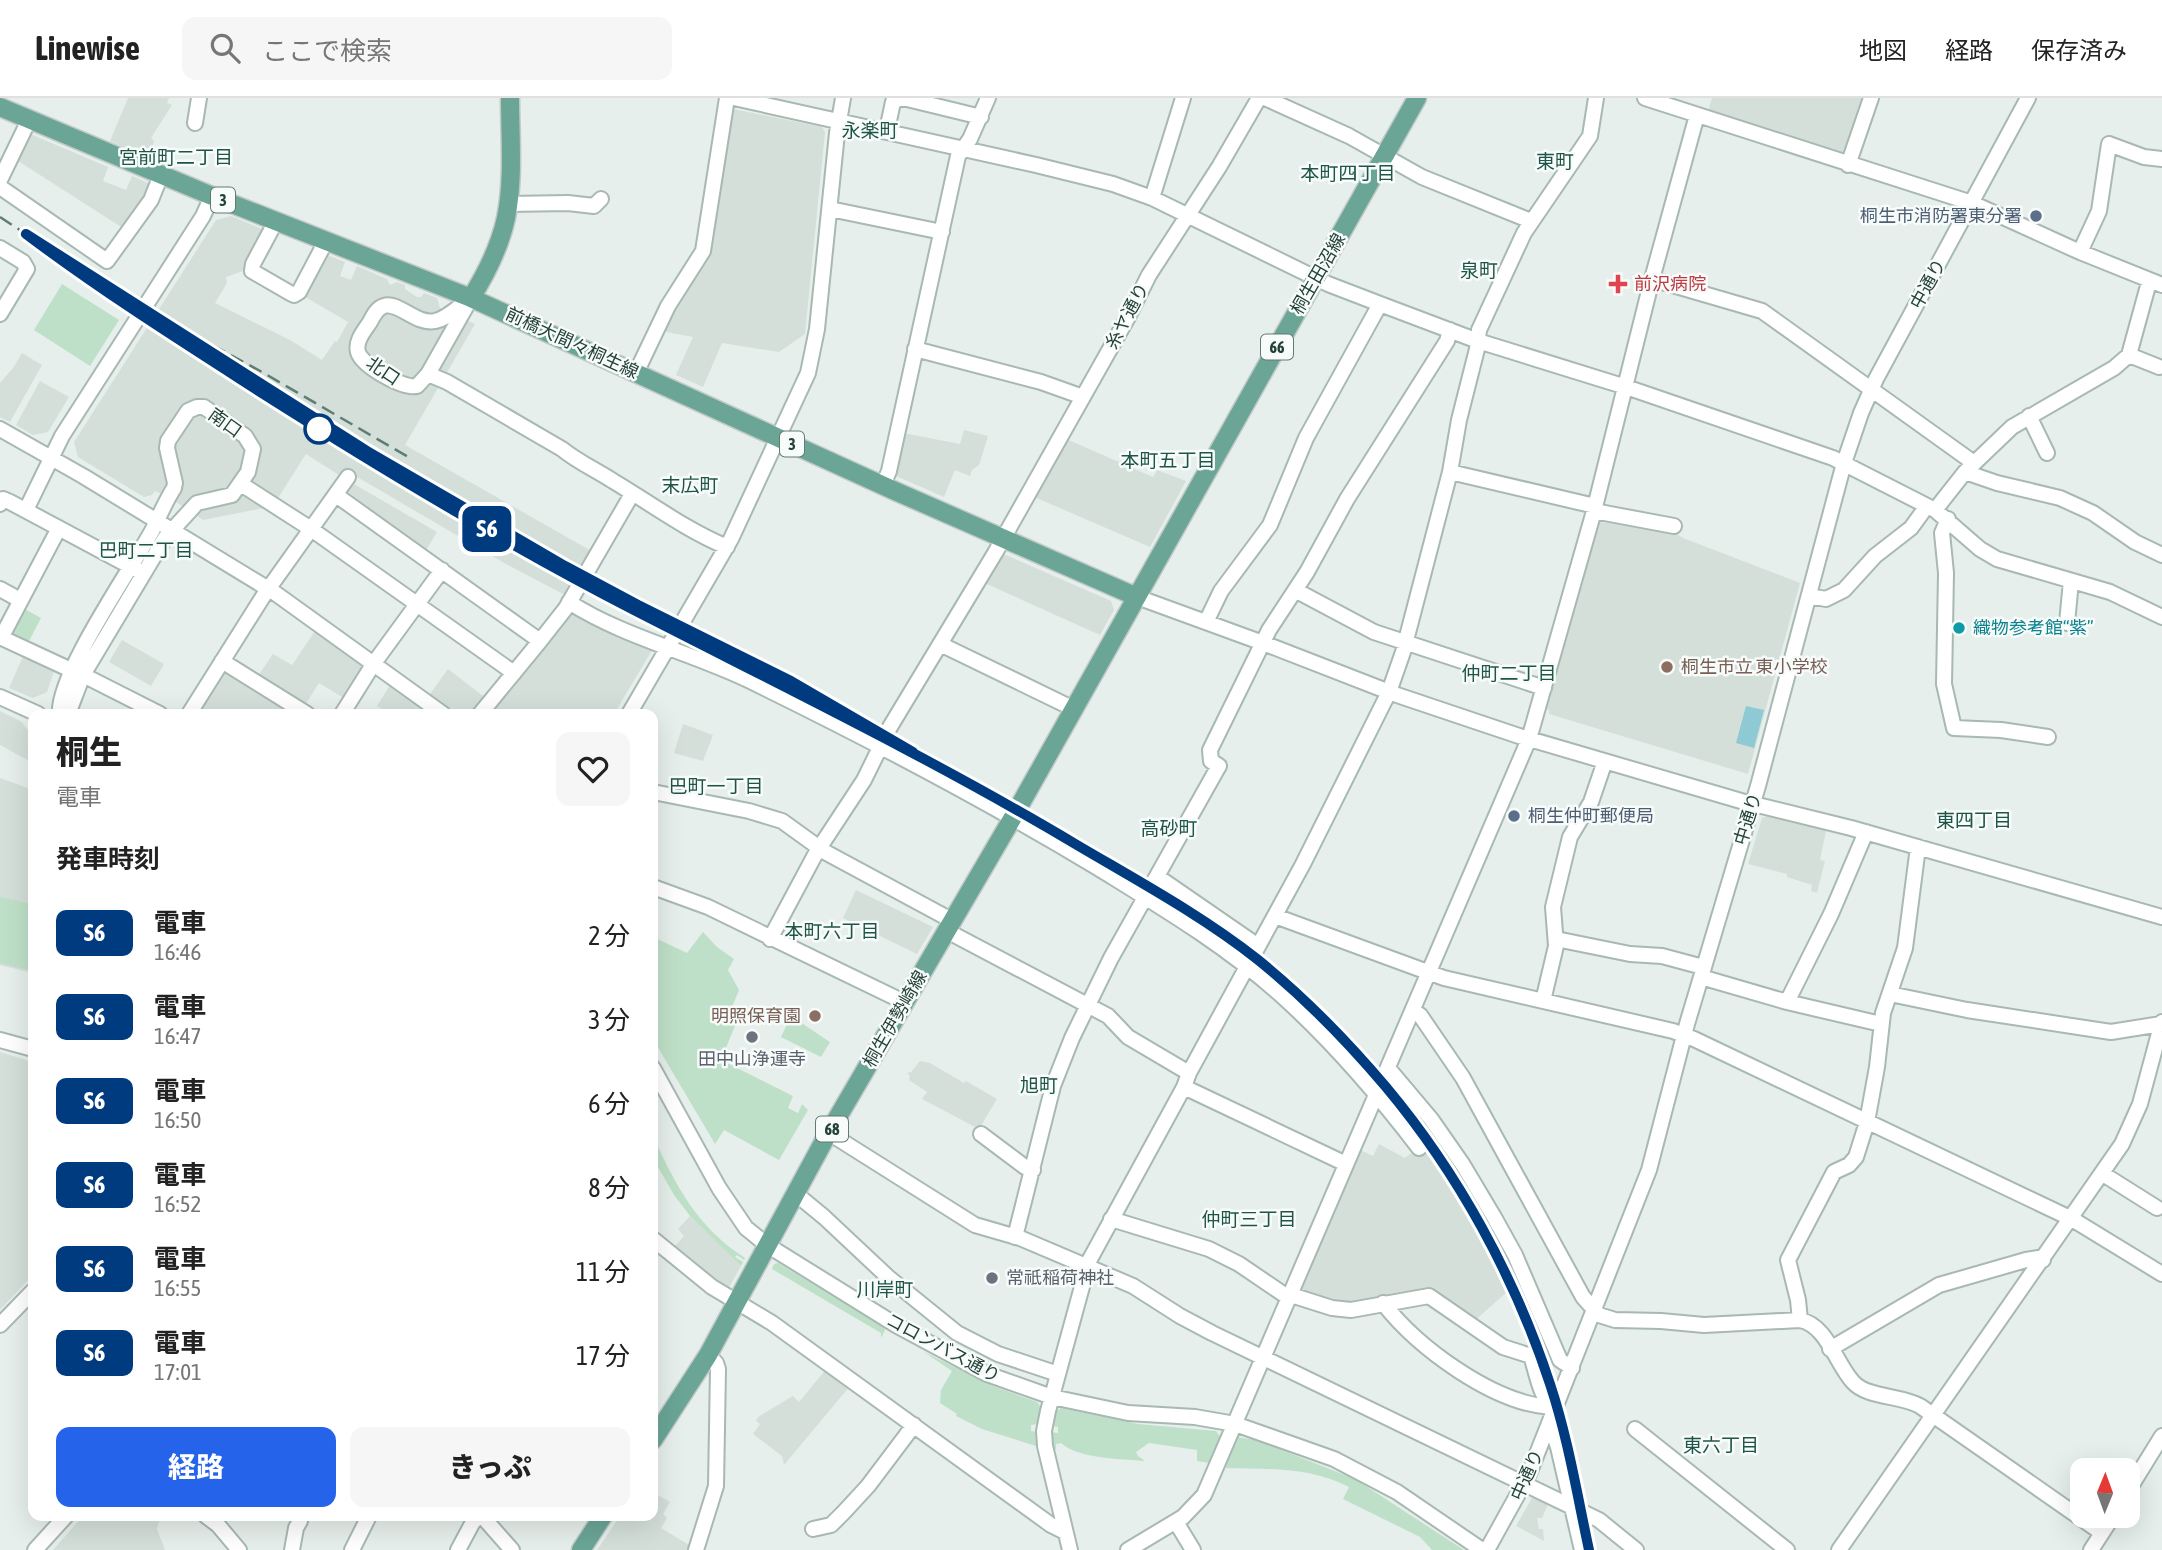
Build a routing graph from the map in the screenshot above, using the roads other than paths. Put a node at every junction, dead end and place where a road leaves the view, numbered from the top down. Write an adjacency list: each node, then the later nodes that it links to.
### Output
1 (199, 98): 21 (street)
2 (510, 98): 34 (main road)
3 (727, 98): 54 (street)
4 (734, 98): 20 (street)
5 (843, 98): 20 (street)
6 (902, 98): 18 (street); 22 (street)
7 (988, 98): 18 (street)
8 (1183, 98): 32 (street)
9 (1259, 98): 36 (street, 糸ヤ通り)
10 (1265, 98): 24 (street)
11 (1418, 98): 24 (main road, 桐生田沼線 / 66)
12 (1596, 98): 38 (street)
13 (1644, 98): 17 (street)
14 (1871, 98): 26 (street)
15 (2028, 98): 33 (street, 中通り)
16 (0, 107): 19 (main road, 前橋大間々桐生線 / 3)
17 (1697, 115): 26 (street); 44 (street)
18 (981, 117): 23 (street)
19 (29, 120): 27 (main road, 前橋大間々桐生線 / 3); 28 (street)
20 (840, 120): 22 (street); 35 (street)
21 (195, 123)
22 (887, 130): 23 (street)
23 (963, 148): 32 (street); 39 (street)
24 (1386, 156): 38 (street); 43 (main road, 桐生田沼線 / 66)
25 (2162, 159): 42 (street)
26 (1849, 164): 33 (street)
27 (161, 175): 29 (street); 30 (main road, 前橋大間々桐生線 / 3)
28 (0, 180)
29 (0, 187)
30 (212, 196): 37 (main road, 前橋大間々桐生線 / 3); 63 (street)
31 (601, 198): 34 (street)
32 (1152, 198): 36 (street)
33 (1972, 203): 42 (street); 57 (street, 中通り)
34 (508, 204): 46 (main road)
35 (830, 209): 39 (street); 61 (street)
36 (1188, 214): 43 (street); 58 (street, 糸ヤ通り)
37 (276, 221): 40 (main road, 前橋大間々桐生線 / 3); 40 (street)
38 (1531, 221): 50 (street)
39 (942, 232): 51 (street)
40 (326, 241): 46 (main road, 前橋大間々桐生線 / 3)
41 (0, 248): 48 (street)
42 (2080, 252): 45 (street)
43 (1315, 278): 47 (street); 92 (main road, 桐生田沼線 / 66)
44 (1653, 279): 56 (street); 57 (street)
45 (2156, 283): 52 (street)
46 (471, 298): 54 (main road, 前橋大間々桐生線 / 3); 55 (street, 北口 / 北口); 55 (street, 北口 / 北口)
47 (1380, 304): 49 (street); 97 (street)
48 (0, 314)
49 (1450, 330): 50 (street); 90 (street)
50 (1478, 341): 56 (street); 66 (street)
51 (915, 349): 58 (street); 69 (street)
52 (2129, 355): 53 (street); 59 (street)
53 (2159, 367)
54 (636, 373): 61 (main road, 前橋大間々桐生線 / 3)
55 (428, 374): 70 (street)
56 (1626, 387): 64 (street); 74 (street)
57 (1872, 388): 64 (street, 中通り); 65 (street)
58 (1083, 397): 82 (street, 糸ヤ通り)
59 (2029, 416): 62 (street); 65 (street)
60 (0, 429): 63 (street)
61 (779, 438): 69 (main road, 前橋大間々桐生線 / 3); 83 (street)
62 (2047, 453)
63 (52, 458): 75 (street); 77 (street)
64 (1844, 463): 73 (street); 91 (street, 中通り)
65 (1969, 467): 73 (street); 84 (street)
66 (1450, 471): 74 (street); 101 (street)
67 (348, 477): 71 (street)
68 (241, 484): 77 (street, 南口 / 南口); 80 (street); 81 (street)
69 (883, 485): 82 (main road, 前橋大間々桐生線 / 3)
70 (632, 494): 83 (street); 94 (street)
71 (336, 495): 80 (street); 86 (street)
72 (0, 504): 75 (street)
73 (1931, 508): 76 (street); 91 (street)
74 (1595, 509): 78 (street); 109 (street)
75 (26, 510): 79 (street)
76 (1948, 519): 87 (street); 123 (street)
77 (157, 520): 81 (street); 85 (street)
78 (1674, 526)
79 (59, 528): 85 (street); 93 (street)
80 (311, 529): 89 (street); 95 (street)
81 (172, 530): 85 (street); 89 (street)
82 (1002, 538): 92 (main road, 前橋大間々桐生線 / 3); 102 (street, 糸ヤ通り)
83 (727, 547): 104 (street)
84 (2162, 555)
85 (137, 570): 107 (street)
86 (442, 570): 95 (street); 100 (street)
87 (2071, 581): 96 (street); 98 (street)
88 (0, 589): 93 (street)
89 (268, 589): 105 (street); 106 (street)
90 (1295, 590): 101 (street); 103 (street)
91 (1809, 596): 128 (street, 中通り)
92 (1137, 597): 97 (street); 121 (main road, 桐生伊勢崎線 / 68)
93 (20, 600): 99 (street)
94 (569, 602): 100 (street); 104 (street)
95 (417, 604): 106 (street); 108 (street)
96 (2162, 617)
97 (1206, 622): 103 (street)
98 (2067, 623)
99 (0, 638): 107 (street)
100 (540, 641): 108 (street)
101 (1406, 642): 109 (street); 110 (street)
102 (940, 643): 121 (street); 125 (street, 糸ヤ通り)
103 (1263, 643): 110 (street); 133 (street)
104 (668, 647): 120 (street); 125 (street)
105 (222, 661): 115 (street); 116 (street)
106 (374, 663): 117 (street); 118 (street)
107 (77, 673): 112 (street); 113 (street); 114 (street)
108 (514, 673): 119 (street)
109 (1544, 688): 124 (street)
110 (1389, 692): 124 (street); 136 (street)
111 (0, 697): 122 (street)
112 (59, 709)
113 (69, 709)
114 (150, 709)
115 (192, 709)
116 (299, 709)
117 (345, 709)
118 (428, 709)
119 (484, 709)
120 (631, 709)
121 (1074, 709): 129 (main road, 桐生伊勢崎線 / 68)
122 (28, 710)
123 (2048, 737)
124 (1529, 739): 126 (street); 144 (street)
125 (880, 747): 129 (street); 132 (street, 糸ヤ通り)
126 (1605, 761): 128 (street); 140 (street)
127 (658, 793): 132 (street)
128 (1753, 803): 130 (street); 143 (street, 中通り)
129 (1013, 818): 135 (street); 138 (main road, 桐生伊勢崎線 / 68)
130 (1866, 832): 131 (street); 148 (street)
131 (1918, 847): 137 (street); 145 (street)
132 (820, 848): 138 (street); 139 (street, 糸ヤ通り)
133 (1158, 877): 135 (street); 141 (street)
134 (658, 889): 139 (street)
135 (1146, 898): 142 (street); 149 (street)
136 (1275, 916): 141 (street); 144 (street)
137 (2162, 918)
138 (950, 926): 147 (main road, 桐生伊勢崎線 / 68); 149 (street)
139 (770, 939): 147 (street)
140 (1556, 939): 143 (street); 146 (street)
141 (1258, 946): 142 (street)
142 (1247, 967): 157 (street); 160 (street)
143 (1702, 972): 148 (street); 153 (street, 中通り)
144 (1430, 974): 146 (street); 150 (street)
145 (1890, 994): 151 (street); 152 (street)
146 (1543, 1001): 153 (street)
147 (904, 1002): 162 (main road, 桐生伊勢崎線 / 68)
148 (1787, 1002): 152 (street)
149 (1087, 1005): 157 (street); 166 (street)
150 (1413, 1011): 156 (street); 182 (street)
151 (2162, 1023): 167 (street)
152 (1881, 1024): 161 (street)
153 (1684, 1035): 161 (street); 182 (street, 中通り)
154 (0, 1040): 155 (street)
155 (28, 1048)
156 (1388, 1068): 160 (street); 188 (street)
157 (1189, 1073): 159 (street)
158 (658, 1077): 174 (street, コロンバス通り)
159 (1184, 1087): 165 (street); 170 (street)
160 (1377, 1093): 164 (street); 165 (street)
161 (1867, 1122): 171 (street); 183 (street)
162 (829, 1133): 168 (main road, 桐生伊勢崎線 / 68); 172 (street)
163 (981, 1133): 166 (street)
164 (1419, 1148)
165 (1346, 1164): 179 (street)
166 (1033, 1170): 172 (street)
167 (2103, 1174): 169 (street); 171 (street)
168 (796, 1194): 174 (main road, 桐生伊勢崎線 / 68); 189 (street)
169 (2157, 1208)
170 (1111, 1219): 176 (street); 179 (street)
171 (2072, 1219): 175 (street); 177 (street)
172 (1015, 1237): 176 (street)
173 (658, 1243): 180 (street)
174 (767, 1245): 180 (main road, 桐生伊勢崎線 / 68); 190 (street, コロンバス通り)
175 (2043, 1260): 185 (street); 192 (street)
176 (1087, 1267): 187 (street); 189 (street)
177 (2162, 1274)
178 (28, 1296): 184 (street)
179 (1290, 1296): 181 (street); 187 (street)
180 (738, 1302): 186 (main road, 桐生伊勢崎線 / 68); 193 (street)
181 (1383, 1303): 191 (street); 191 (street)
182 (1594, 1311): 183 (street); 188 (street, 中通り)
183 (1800, 1320): 185 (street)
184 (0, 1325)
185 (1830, 1349): 192 (street)
186 (708, 1355): 197 (main road, 桐生伊勢崎線 / 68); 221 (street)
187 (1263, 1358): 196 (street); 200 (street)
188 (1572, 1368): 191 (street, 中通り)
189 (1058, 1374): 190 (street)
190 (1052, 1397): 196 (street, コロンバス通り); 212 (street)
191 (1553, 1409): 194 (street, 中通り)
192 (1935, 1415): 213 (street); 229 (street)
193 (914, 1425): 211 (street); 212 (street)
194 (1547, 1429): 200 (street, 中通り); 201 (street)
195 (1635, 1429): 228 (street)
196 (1232, 1430): 209 (street); 225 (street, コロンバス通り)
197 (658, 1432)
198 (2162, 1436): 199 (street)
199 (2140, 1472)
200 (1525, 1484): 201 (street); 225 (street, 中通り)
201 (1573, 1507): 226 (street); 227 (street)
202 (62, 1521): 214 (street)
203 (213, 1521): 215 (street)
204 (300, 1521): 216 (street)
205 (366, 1521): 217 (street)
206 (474, 1521): 218 (street)
207 (486, 1521): 219 (street)
208 (600, 1521): 220 (main road)
209 (1176, 1522): 223 (street); 224 (street)
210 (2105, 1528): 213 (street)
211 (813, 1529)
212 (1065, 1532): 222 (street)
213 (2102, 1533): 230 (street)
214 (42, 1548)
215 (239, 1550)
216 (292, 1550)
217 (352, 1550)
218 (458, 1550)
219 (512, 1550)
220 (580, 1550)
221 (696, 1550)
222 (1070, 1550)
223 (1128, 1550)
224 (1194, 1550)
225 (1484, 1550)
226 (1582, 1550)
227 (1636, 1550)
228 (1787, 1550)
229 (1839, 1550)
230 (2091, 1550)

